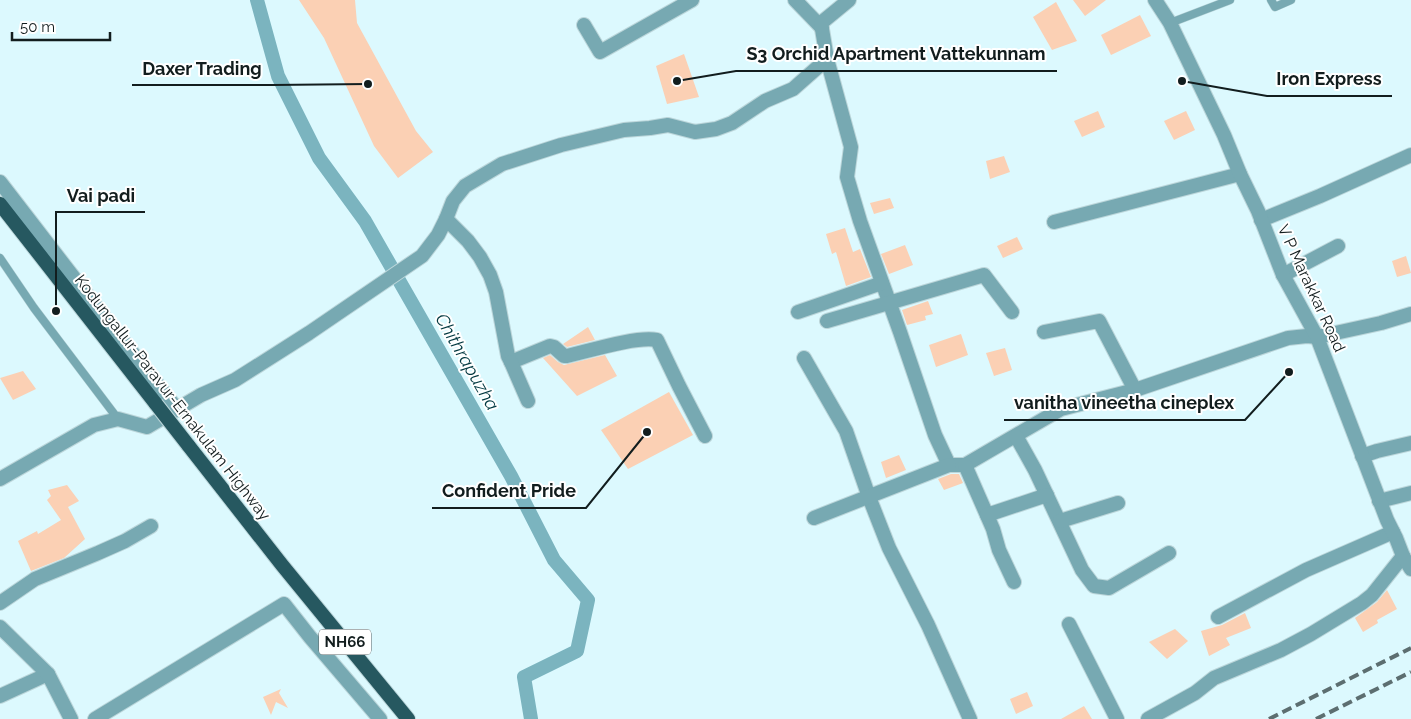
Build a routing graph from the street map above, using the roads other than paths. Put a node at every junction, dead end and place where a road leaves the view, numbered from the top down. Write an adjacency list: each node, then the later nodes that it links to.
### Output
1 (692, 0): 9 (street)
2 (795, 0): 10 (street)
3 (849, 0): 10 (street)
4 (1155, 0): 8 (street, V P Marakkar Road)
5 (1230, 0): 8 (lane)
6 (1272, 0): 7 (lane)
7 (1291, 0)
8 (1170, 24): 13 (street, V P Marakkar Road)
9 (584, 25)
10 (822, 28): 11 (street)
11 (827, 59): 16 (street); 22 (street)
12 (1411, 155): 17 (street)
13 (1240, 174): 17 (street, V P Marakkar Road); 18 (street)
14 (0, 182): 34 (street)
15 (0, 204): 66 (highway, Kodungallur-Paravur-Ernakulam Highway / NH66, bridge)
16 (446, 220): 31 (street); 34 (street)
17 (1261, 220): 21 (street, V P Marakkar Road)
18 (1054, 222)
19 (1338, 246): 21 (street)
20 (0, 258): 35 (lane)
21 (1283, 275): 29 (street, V P Marakkar Road)
22 (882, 283): 23 (street); 24 (street)
23 (889, 303): 25 (street); 27 (street); 40 (street)
24 (798, 312)
25 (1012, 312)
26 (1411, 314): 29 (street)
27 (827, 321)
28 (1044, 332): 32 (street)
29 (1317, 337): 32 (street); 39 (street, V P Marakkar Road)
30 (804, 358): 45 (street)
31 (511, 362): 33 (street); 36 (street)
32 (1135, 390): 37 (street)
33 (528, 401)
34 (177, 409): 35 (street)
35 (118, 419): 42 (street)
36 (705, 436)
37 (1016, 436): 41 (street); 44 (street)
38 (1411, 443): 39 (street)
39 (1362, 456): 46 (street, V P Marakkar Road)
40 (950, 465): 41 (street); 45 (street)
41 (966, 465): 48 (street)
42 (0, 479)
43 (1411, 493): 46 (street)
44 (1047, 495): 48 (street); 50 (street)
45 (869, 497): 49 (street); 67 (street)
46 (1379, 501): 52 (street, V P Marakkar Road)
47 (1118, 503): 50 (street)
48 (987, 515): 56 (street)
49 (814, 518)
50 (1060, 521): 53 (street)
51 (151, 526): 57 (street)
52 (1393, 532): 54 (street, V P Marakkar Road); 58 (street)
53 (1169, 553)
54 (1403, 556): 55 (street, V P Marakkar Road); 69 (street)
55 (1411, 569)
56 (1014, 582)
57 (0, 603)
58 (1218, 618)
59 (1069, 624): 68 (street)
60 (0, 627): 61 (street)
61 (48, 674): 62 (street); 63 (street)
62 (0, 696)
63 (70, 719)
64 (95, 719): 65 (street)
65 (380, 719)
66 (408, 719)
67 (970, 719)
68 (1117, 719)
69 (1148, 719)

